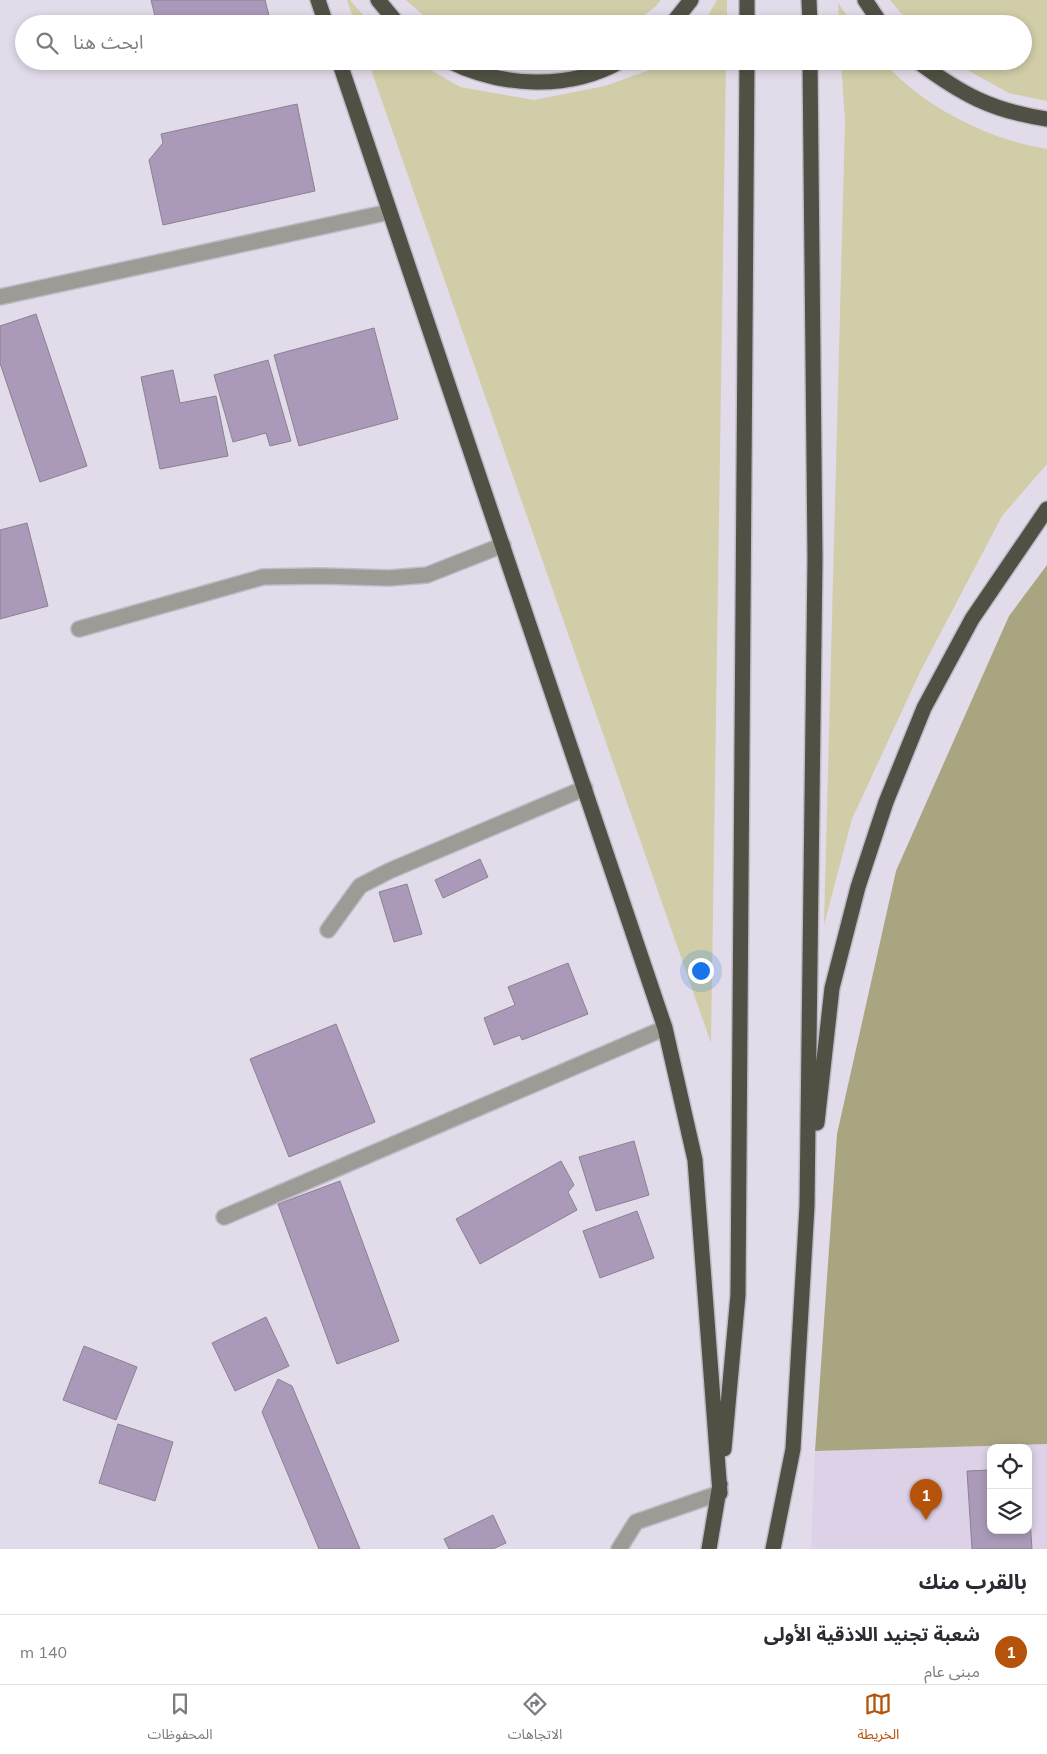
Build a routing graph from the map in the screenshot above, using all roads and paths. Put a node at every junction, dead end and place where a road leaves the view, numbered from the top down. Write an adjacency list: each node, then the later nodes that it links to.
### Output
1 (318, 0): 7 (highway)
2 (378, 0): 8 (highway)
3 (691, 0): 9 (highway)
4 (748, 0): 10 (highway)
5 (810, 0): 11 (highway)
6 (865, 0): 12 (highway)
7 (323, 15)
8 (390, 15)
9 (679, 15)
10 (747, 15)
11 (810, 15)
12 (875, 15)
13 (342, 70): 20 (highway)
14 (466, 70): 15 (highway)
15 (600, 70)
16 (747, 70): 30 (highway)
17 (810, 70): 28 (highway)
18 (929, 70): 19 (highway)
19 (1047, 119)
20 (389, 212): 21 (street); 23 (highway)
21 (0, 297)
22 (1047, 509): 28 (highway)
23 (503, 545): 24 (street); 25 (highway)
24 (80, 630)
25 (585, 788): 26 (street); 27 (highway)
26 (328, 930)
27 (665, 1028): 29 (street); 30 (highway)
28 (807, 1206): 33 (highway)
29 (224, 1217)
30 (720, 1493): 31 (street); 32 (highway)
31 (619, 1549)
32 (710, 1549)
33 (773, 1549)

